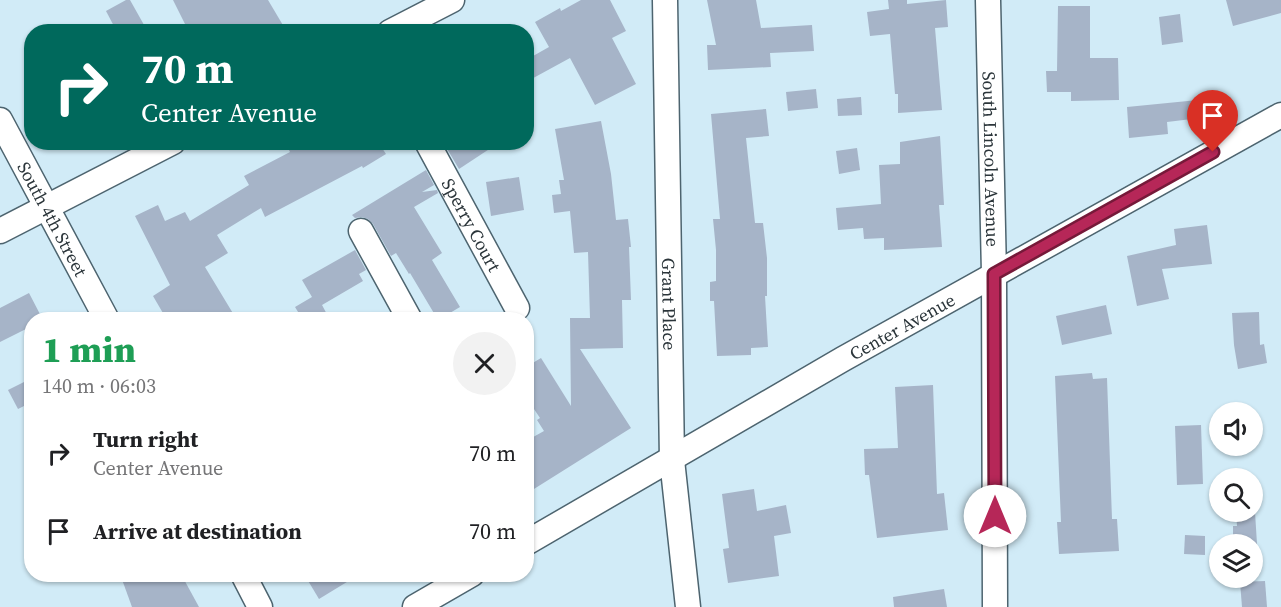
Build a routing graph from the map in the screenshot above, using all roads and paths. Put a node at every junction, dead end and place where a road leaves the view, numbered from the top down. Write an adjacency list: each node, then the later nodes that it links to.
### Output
1 (452, 0): 4 (street)
2 (664, 0): 16 (street, Grant Place)
3 (988, 0): 12 (street, South Lincoln Avenue)
4 (406, 24)
5 (1281, 115): 12 (street, Center Avenue)
6 (0, 120): 9 (street, South 4th Street)
7 (158, 150): 9 (street)
8 (431, 150): 13 (street, Sperry Court)
9 (48, 207): 10 (street); 14 (street, South 4th Street)
10 (0, 231)
11 (361, 231): 15 (street)
12 (994, 274): 16 (street, Center Avenue); 23 (street, South Lincoln Avenue)
13 (517, 308)
14 (104, 312)
15 (406, 312)
16 (672, 460): 17 (street, Center Avenue); 22 (street, Grant Place)
17 (534, 534)
18 (247, 582): 20 (street)
19 (458, 582): 21 (street)
20 (260, 607)
21 (415, 607)
22 (688, 607)
23 (995, 607)

